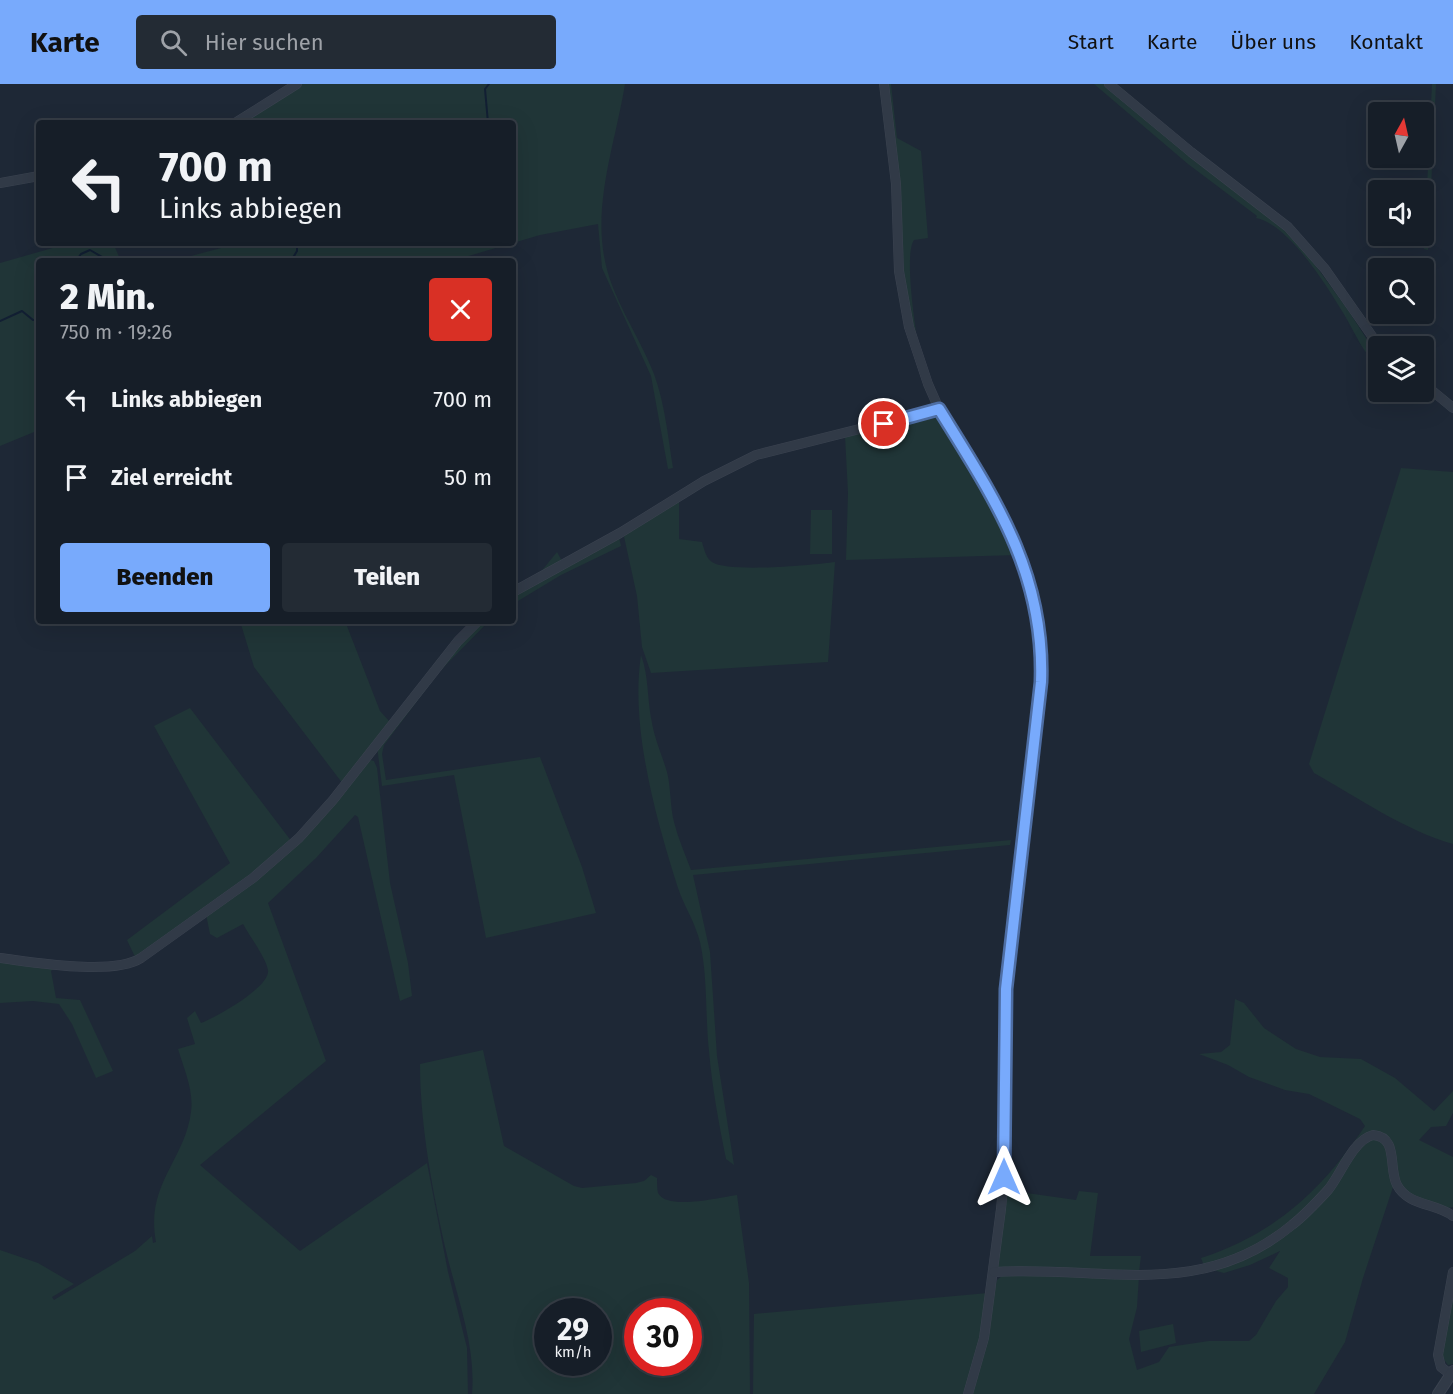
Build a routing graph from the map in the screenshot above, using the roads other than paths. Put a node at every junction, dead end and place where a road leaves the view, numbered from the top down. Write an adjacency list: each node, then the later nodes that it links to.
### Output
1 (297, 84): 4 (street)
2 (884, 84): 10 (street)
3 (1109, 84): 7 (street)
4 (240, 120)
5 (36, 177): 6 (street)
6 (0, 183)
7 (1372, 336)
8 (1434, 393): 9 (street)
9 (1453, 408)
10 (939, 409): 11 (street); 15 (street)
11 (516, 590)
12 (475, 624): 13 (street)
13 (0, 958)
14 (1450, 1212): 15 (street)
15 (994, 1272): 18 (street)
16 (1453, 1272): 17 (street)
17 (1452, 1373): 19 (street)
18 (968, 1394)
19 (1438, 1394)

